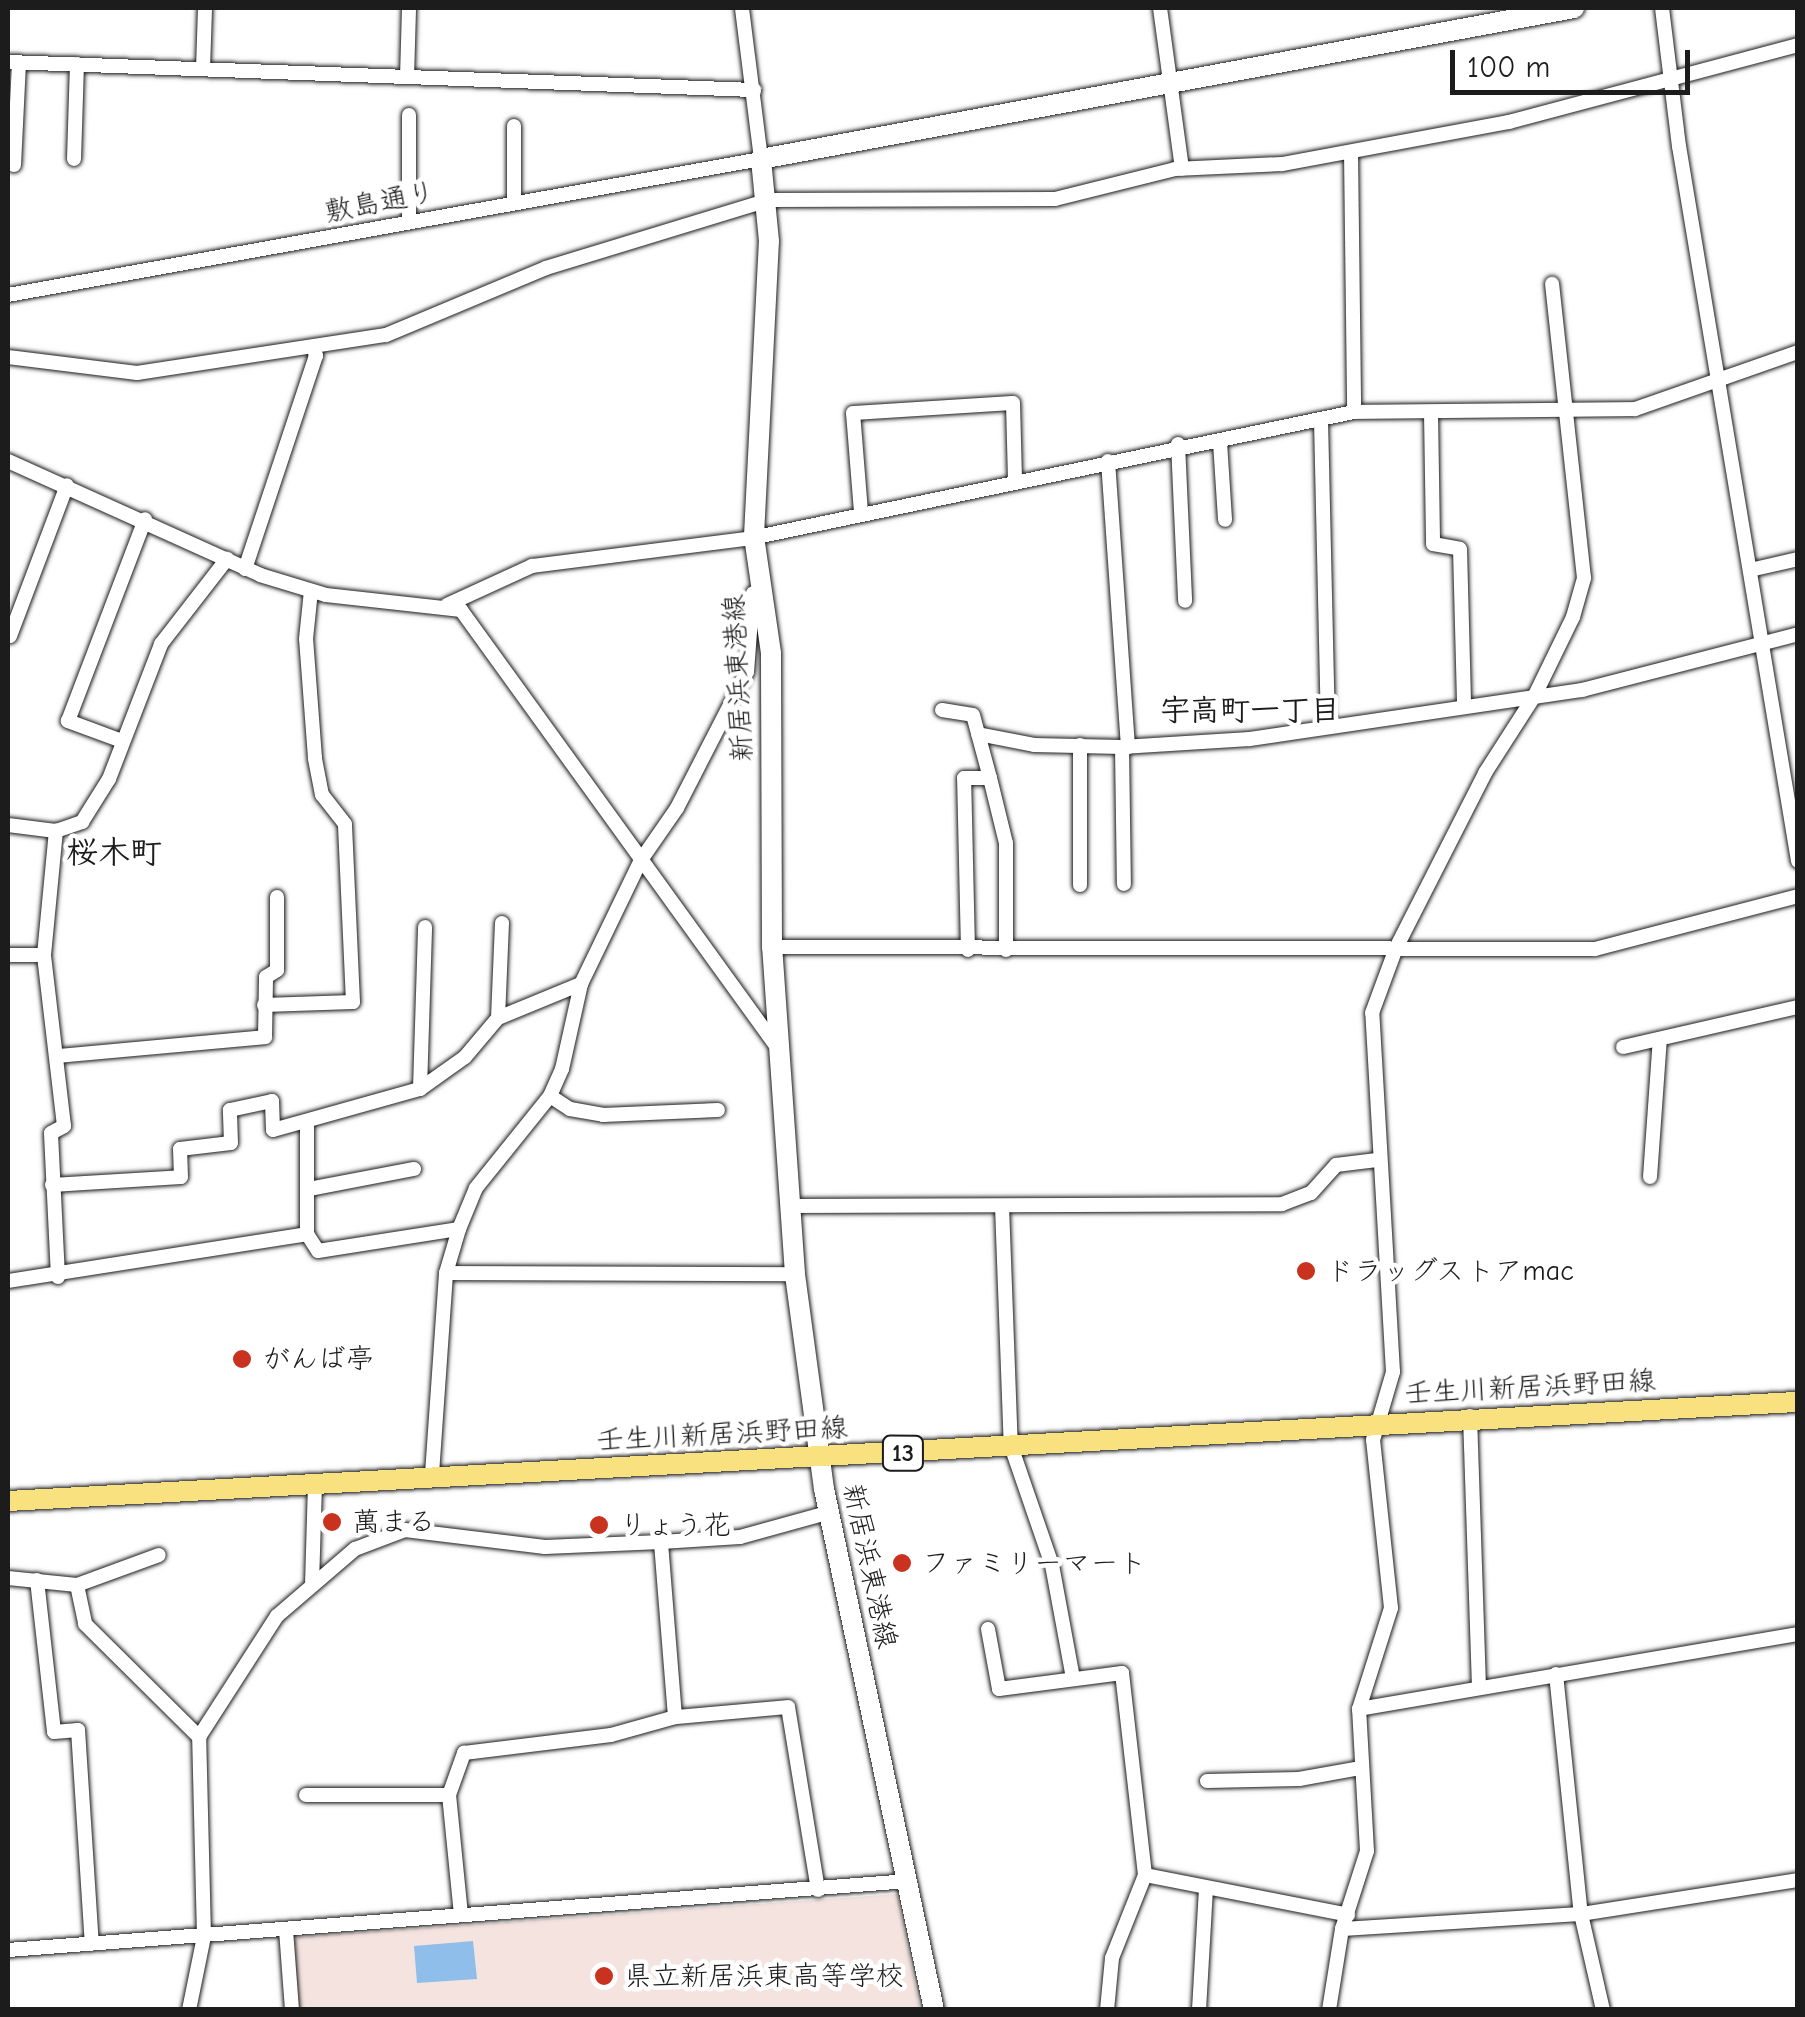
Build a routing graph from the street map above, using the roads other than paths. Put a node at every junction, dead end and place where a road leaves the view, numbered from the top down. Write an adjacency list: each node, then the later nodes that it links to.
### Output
1 (204, 8): 10 (street)
2 (409, 8): 11 (street)
3 (742, 8): 14 (street)
4 (1160, 8): 13 (street)
5 (1574, 8): 13 (main road)
6 (1662, 8): 12 (street)
7 (1798, 45): 12 (street)
8 (13, 62): 9 (street); 20 (street)
9 (76, 64): 10 (street); 18 (street)
10 (203, 69): 11 (street)
11 (406, 76): 14 (street)
12 (1672, 80): 17 (street); 30 (street)
13 (1167, 86): 19 (main road); 21 (street)
14 (754, 90): 19 (street)
15 (408, 115): 24 (street)
16 (514, 126): 23 (street)
17 (1351, 152): 21 (street); 32 (street)
18 (74, 158)
19 (761, 159): 22 (main road, 新居浜東港線); 23 (street, 敷島通り)
20 (14, 165)
21 (1182, 169): 22 (street)
22 (769, 200): 27 (street); 44 (main road, 新居浜東港線)
23 (514, 202): 24 (street, 敷島通り)
24 (410, 222): 26 (street, 敷島通り)
25 (1552, 284): 31 (street)
26 (8, 294)
27 (312, 346): 29 (street); 47 (street)
28 (1798, 352): 30 (street)
29 (8, 357)
30 (1719, 383): 31 (street); 48 (street)
31 (1569, 410): 33 (street); 55 (street)
32 (1354, 412): 33 (street); 34 (street)
33 (1430, 412): 56 (street)
34 (1321, 420): 35 (street); 58 (street)
35 (1220, 442): 36 (street); 43 (street)
36 (1178, 444): 37 (street); 50 (street)
37 (1108, 460): 39 (street); 62 (street)
38 (8, 462): 40 (street)
39 (1015, 479): 41 (street); 41 (street)
40 (67, 485): 42 (street); 53 (street)
41 (861, 512): 44 (street)
42 (144, 519): 46 (street); 60 (street)
43 (1225, 520)
44 (750, 537): 51 (street); 66 (street); 74 (main road, 新居浜東港線)
45 (1798, 559): 48 (street)
46 (227, 560): 47 (street); 60 (street)
47 (245, 569): 49 (street)
48 (1750, 570): 54 (street)
49 (312, 591): 51 (street); 81 (street)
50 (1185, 601)
51 (448, 605): 66 (street)
52 (1798, 634): 54 (street)
53 (10, 636)
54 (1759, 644): 55 (street); 67 (street)
55 (1536, 695): 56 (street); 75 (street)
56 (1464, 706): 58 (street)
57 (942, 710): 59 (street)
58 (1328, 727): 62 (street)
59 (978, 734): 61 (street); 63 (street)
60 (122, 741): 65 (street)
61 (1080, 746): 62 (street); 68 (street)
62 (1125, 746): 69 (street)
63 (990, 778): 76 (street); 77 (street)
64 (8, 825): 65 (street)
65 (56, 831): 79 (street)
66 (641, 860): 80 (street); 85 (street)
67 (1798, 861)
68 (1080, 884)
69 (1124, 884)
70 (1798, 896): 75 (street)
71 (277, 897): 81 (street)
72 (502, 923): 83 (street)
73 (425, 927): 88 (street)
74 (772, 947): 76 (street); 85 (main road, 新居浜東港線)
75 (1396, 948): 77 (street); 92 (street)
76 (968, 950): 77 (street)
77 (1006, 950)
78 (8, 955): 79 (street)
79 (44, 955): 87 (street)
80 (581, 984): 83 (street); 89 (street)
81 (264, 1005): 87 (street)
82 (1798, 1007): 84 (street)
83 (498, 1018): 88 (street)
84 (1660, 1038): 86 (street); 94 (street)
85 (777, 1047): 97 (main road, 新居浜東港線)
86 (1623, 1047)
87 (58, 1056): 95 (street)
88 (420, 1089): 91 (street)
89 (550, 1096): 90 (street); 99 (street)
90 (718, 1110)
91 (307, 1124): 95 (street); 96 (street)
92 (1377, 1160): 98 (street); 107 (street)
93 (414, 1169): 96 (street)
94 (1650, 1177)
95 (52, 1185): 103 (street)
96 (309, 1189): 100 (street)
97 (789, 1206): 98 (street); 102 (main road, 新居浜東港線)
98 (1002, 1206): 108 (street)
99 (459, 1229): 100 (street); 101 (street)
100 (308, 1234): 103 (street)
101 (446, 1273): 102 (street); 110 (street)
102 (794, 1274): 109 (main road, 新居浜東港線)
103 (58, 1277): 104 (street)
104 (8, 1281)
105 (1798, 1402): 106 (main road, 壬生川新居浜野田線 / 13)
106 (1470, 1416): 107 (main road, 壬生川新居浜野田線 / 13); 124 (street)
107 (1376, 1422): 108 (main road, 壬生川新居浜野田線 / 13); 125 (street)
108 (1011, 1446): 109 (main road, 壬生川新居浜野田線 / 13); 123 (street)
109 (821, 1458): 110 (main road, 壬生川新居浜野田線 / 13); 113 (main road, 新居浜東港線)
110 (432, 1474): 111 (main road, 壬生川新居浜野田線 / 13)
111 (315, 1481): 112 (main road, 壬生川新居浜野田線 / 13); 119 (street)
112 (8, 1501)
113 (830, 1512): 114 (street); 134 (main road, 新居浜東港線)
114 (662, 1542): 119 (street); 126 (street)
115 (159, 1555): 118 (street)
116 (8, 1578): 117 (street)
117 (37, 1580): 118 (street); 142 (street)
118 (77, 1585): 127 (street)
119 (312, 1585): 127 (street)
120 (988, 1629): 123 (street)
121 (1798, 1634): 122 (street)
122 (1556, 1674): 124 (street); 137 (street)
123 (1073, 1678): 132 (street)
124 (1478, 1687): 125 (street)
125 (1359, 1709): 128 (street)
126 (675, 1717): 131 (street); 136 (street)
127 (199, 1737): 141 (street)
128 (1361, 1768): 129 (street); 139 (street)
129 (1207, 1781)
130 (306, 1795): 131 (street)
131 (448, 1795): 138 (street)
132 (1145, 1875): 135 (street); 147 (street)
133 (1798, 1880): 137 (street)
134 (908, 1882): 136 (street); 146 (main road, 新居浜東港線)
135 (1206, 1888): 139 (street); 148 (street)
136 (818, 1890): 138 (street)
137 (1581, 1914): 139 (street); 150 (street)
138 (461, 1915): 140 (street)
139 (1345, 1922): 149 (street)
140 (286, 1930): 141 (street); 145 (street)
141 (204, 1936): 142 (street); 144 (street)
142 (92, 1944): 143 (street)
143 (8, 1950)
144 (189, 2010)
145 (292, 2010)
146 (934, 2010)
147 (1107, 2010)
148 (1199, 2010)
149 (1329, 2010)
150 (1603, 2010)

